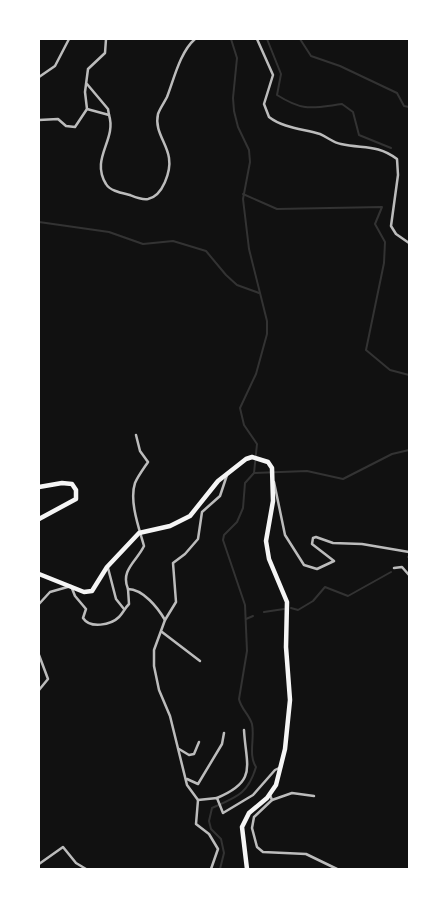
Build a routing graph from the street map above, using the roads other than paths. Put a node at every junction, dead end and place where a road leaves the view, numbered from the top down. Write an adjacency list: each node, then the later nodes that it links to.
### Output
1 (69, 39): 5 (street)
2 (106, 39): 6 (street)
3 (195, 39): 8 (street)
4 (257, 39): 10 (street)
5 (39, 78)
6 (86, 83): 7 (street); 8 (street)
7 (87, 109): 8 (street); 9 (street)
8 (109, 115)
9 (39, 120)
10 (409, 243)
11 (136, 434): 16 (street)
12 (227, 475): 13 (main road); 16 (main road); 26 (street)
13 (273, 477): 17 (street); 35 (main road)
14 (39, 487): 15 (main road)
15 (39, 519)
16 (139, 533): 18 (main road); 23 (street)
17 (409, 552)
18 (107, 567): 22 (main road); 25 (street)
19 (394, 568): 21 (street)
20 (39, 574): 22 (main road)
21 (409, 575)
22 (71, 586): 24 (street); 25 (street)
23 (128, 589): 25 (street); 26 (street)
24 (39, 604)
25 (124, 609)
26 (165, 620): 27 (street)
27 (161, 632): 29 (street); 34 (street)
28 (39, 655): 30 (street)
29 (200, 661)
30 (39, 690)
31 (244, 730): 40 (street)
32 (224, 732): 36 (street)
33 (199, 742): 34 (street)
34 (178, 750): 36 (street)
35 (282, 766): 37 (main road); 40 (street)
36 (186, 778): 39 (street)
37 (270, 795): 41 (street); 45 (main road)
38 (314, 796): 41 (street)
39 (198, 800): 40 (street); 44 (street)
40 (218, 800)
41 (272, 800): 46 (street)
42 (39, 864): 43 (street)
43 (86, 869)
44 (211, 869)
45 (247, 869)
46 (336, 869)

